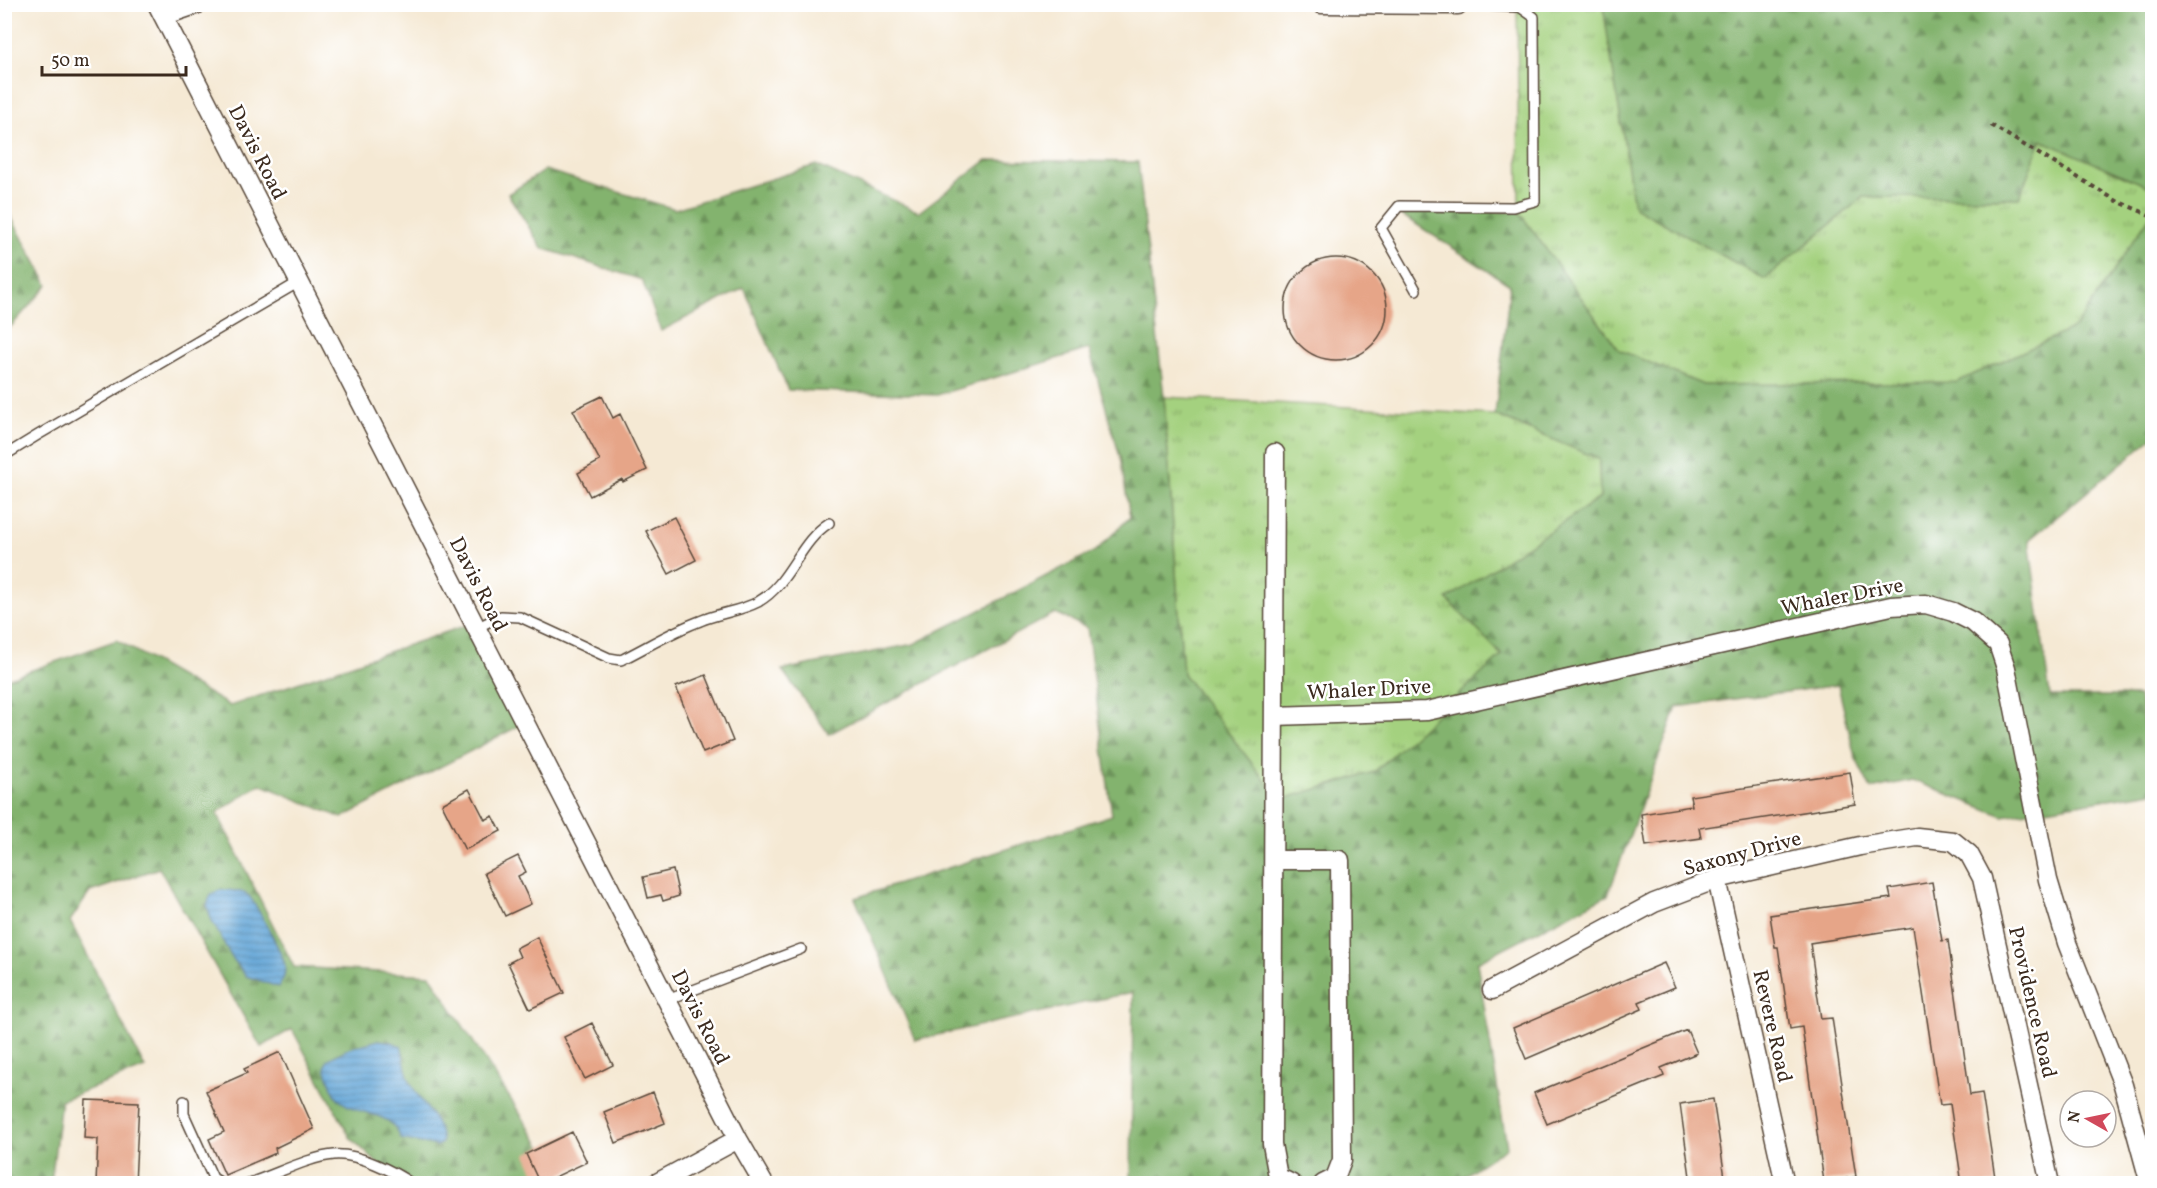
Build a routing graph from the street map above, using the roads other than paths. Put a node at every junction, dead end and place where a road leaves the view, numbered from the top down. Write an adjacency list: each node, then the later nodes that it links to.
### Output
1 (198, 4): 4 (street)
2 (1321, 4): 3 (street)
3 (1458, 5): 6 (lane)
4 (160, 10): 5 (street, Davis Road)
5 (299, 282): 8 (lane); 10 (street, Davis Road)
6 (1416, 290)
7 (1275, 453): 11 (street)
8 (4, 460)
9 (829, 523): 10 (lane)
10 (477, 628): 17 (street, Davis Road)
11 (1274, 716): 13 (street); 29 (street, Whaler Drive)
12 (1953, 842): 14 (street, Saxony Drive); 28 (street, Providence Road)
13 (1274, 860): 25 (street); 26 (street)
14 (1717, 879): 16 (street, Saxony Drive); 27 (street, Revere Road)
15 (801, 949): 17 (lane)
16 (1492, 990)
17 (667, 1000): 19 (street, Davis Road)
18 (184, 1101): 20 (lane)
19 (738, 1139): 23 (street); 24 (street, Davis Road)
20 (223, 1184)
21 (246, 1184): 22 (lane)
22 (412, 1184)
23 (655, 1184)
24 (764, 1184)
25 (1292, 1184)
26 (1323, 1184)
27 (1785, 1184)
28 (2050, 1184)
29 (2150, 1184)

